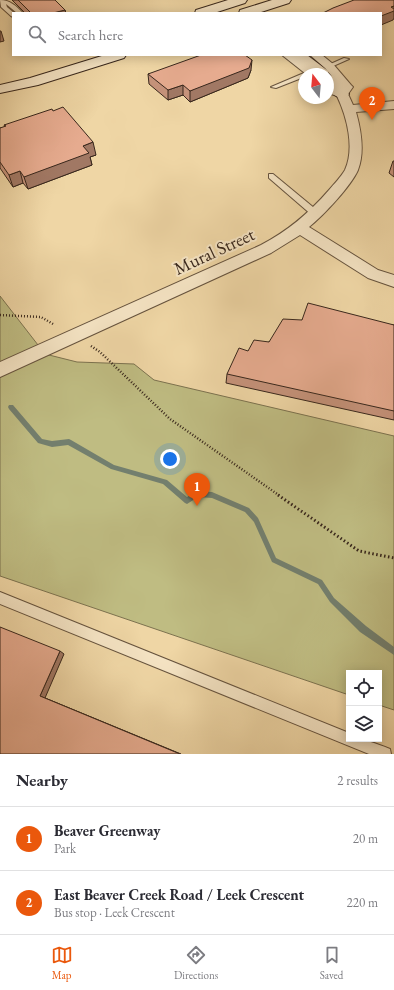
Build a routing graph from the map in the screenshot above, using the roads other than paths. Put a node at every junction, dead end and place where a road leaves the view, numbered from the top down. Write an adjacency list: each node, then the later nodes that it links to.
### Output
1 (3, 0): 5 (lane); 8 (lane)
2 (285, 0): 4 (main road)
3 (298, 0): 7 (main road)
4 (232, 7): 6 (main road)
5 (19, 12)
6 (206, 12)
7 (281, 12)
8 (12, 14)
9 (92, 56): 20 (main road)
10 (116, 56): 20 (main road)
11 (289, 56): 15 (street)
12 (299, 56): 16 (main road)
13 (315, 56): 17 (street)
14 (346, 59): 18 (lane)
15 (308, 68)
16 (311, 68)
17 (316, 68)
18 (327, 68)
19 (25, 69): 22 (main road)
20 (48, 77): 25 (main road)
21 (298, 79): 23 (lane)
22 (0, 81)
23 (274, 87)
24 (334, 88): 27 (main road)
25 (0, 89)
26 (334, 91): 27 (street)
27 (342, 94): 29 (street, Mural Street)
28 (394, 105): 29 (street)
29 (350, 109): 31 (street, Mural Street)
30 (271, 176): 31 (lane)
31 (316, 214): 32 (street, Mural Street)
32 (300, 228): 33 (street); 34 (street, Mural Street)
33 (394, 281)
34 (0, 370)
35 (0, 598): 36 (lane)
36 (385, 754)

